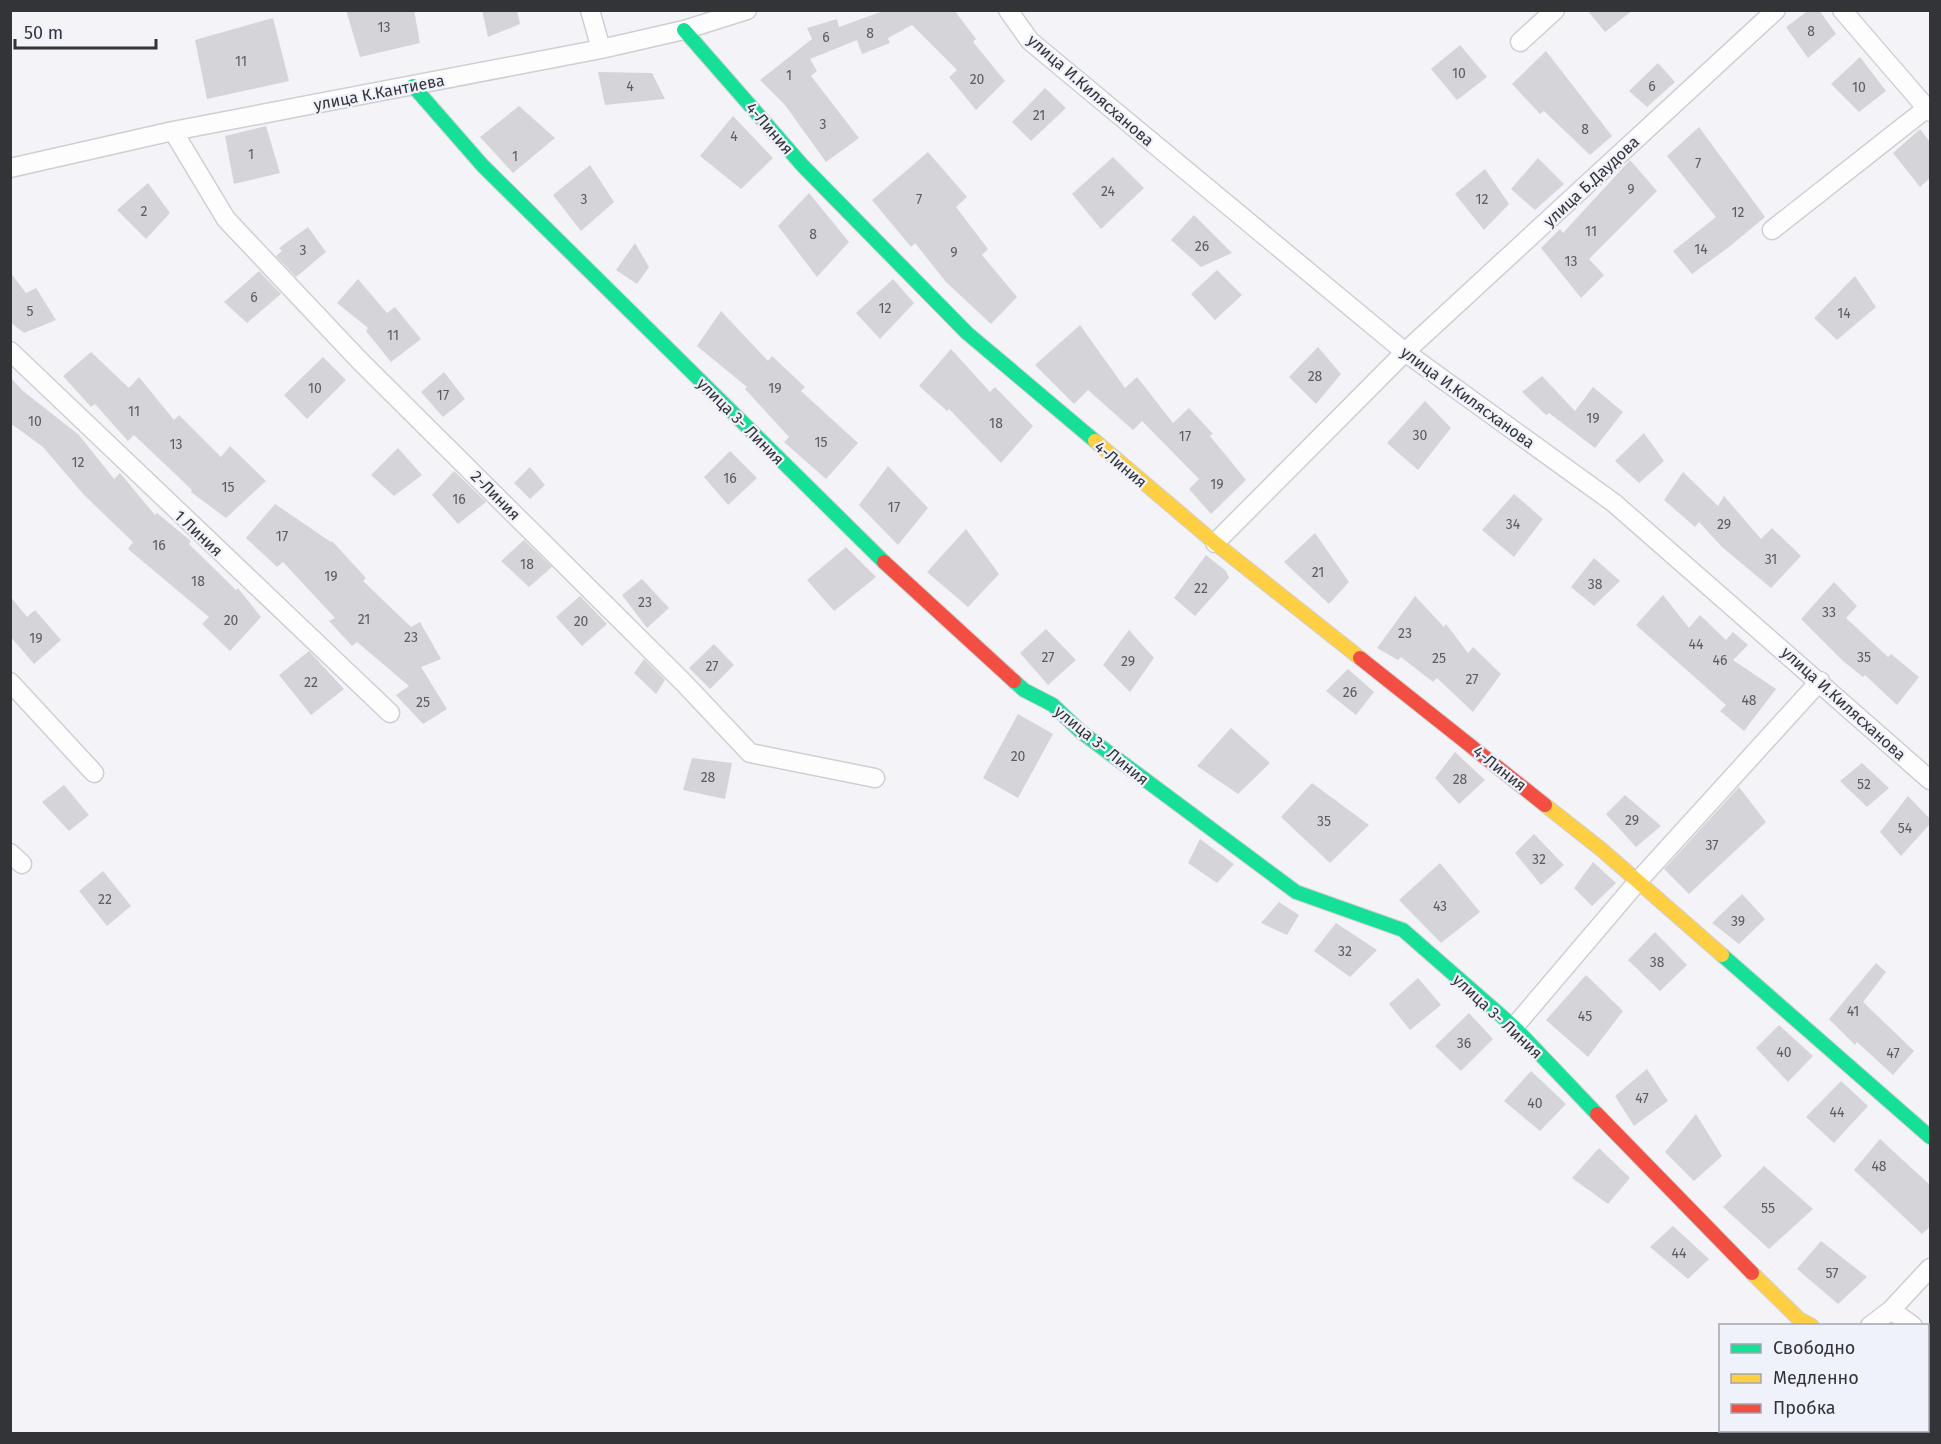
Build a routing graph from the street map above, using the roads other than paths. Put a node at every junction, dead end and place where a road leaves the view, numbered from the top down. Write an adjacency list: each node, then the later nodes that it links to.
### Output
1 (590, 10): 9 (street)
2 (747, 10): 7 (street, улица К.Кантиева)
3 (1008, 10): 16 (street, улица И.Килясханова)
4 (1555, 10): 8 (street)
5 (1776, 10): 16 (street, улица Б.Даудова)
6 (1842, 10): 11 (street)
7 (684, 30): 9 (street, улица К.Кантиева); 17 (street, 4-Линия)
8 (1520, 42)
9 (600, 49): 10 (street, улица К.Кантиева)
10 (413, 86): 12 (street, улица К.Кантиева); 25 (street, улица 3- Линия)
11 (1929, 110): 14 (street)
12 (173, 131): 13 (street, улица К.Кантиева); 22 (street, 2-Линия)
13 (10, 168)
14 (1772, 230)
15 (10, 351): 20 (street, 1 Линия)
16 (1405, 352): 17 (street, улица Б.Даудова); 18 (street, улица И.Килясханова)
17 (1215, 543): 24 (street, 4-Линия)
18 (1820, 681): 23 (street, улица И.Килясханова); 24 (street)
19 (10, 682): 21 (street)
20 (390, 713)
21 (94, 773)
22 (875, 778)
23 (1930, 780)
24 (1639, 880): 25 (street); 26 (street, 4-Линия)
25 (1514, 1027): 29 (street, улица 3- Линия)
26 (1930, 1137)
27 (1930, 1269): 28 (street)
28 (1891, 1310): 30 (street); 31 (street)
29 (1808, 1324)
30 (1873, 1324)
31 (1910, 1324)

